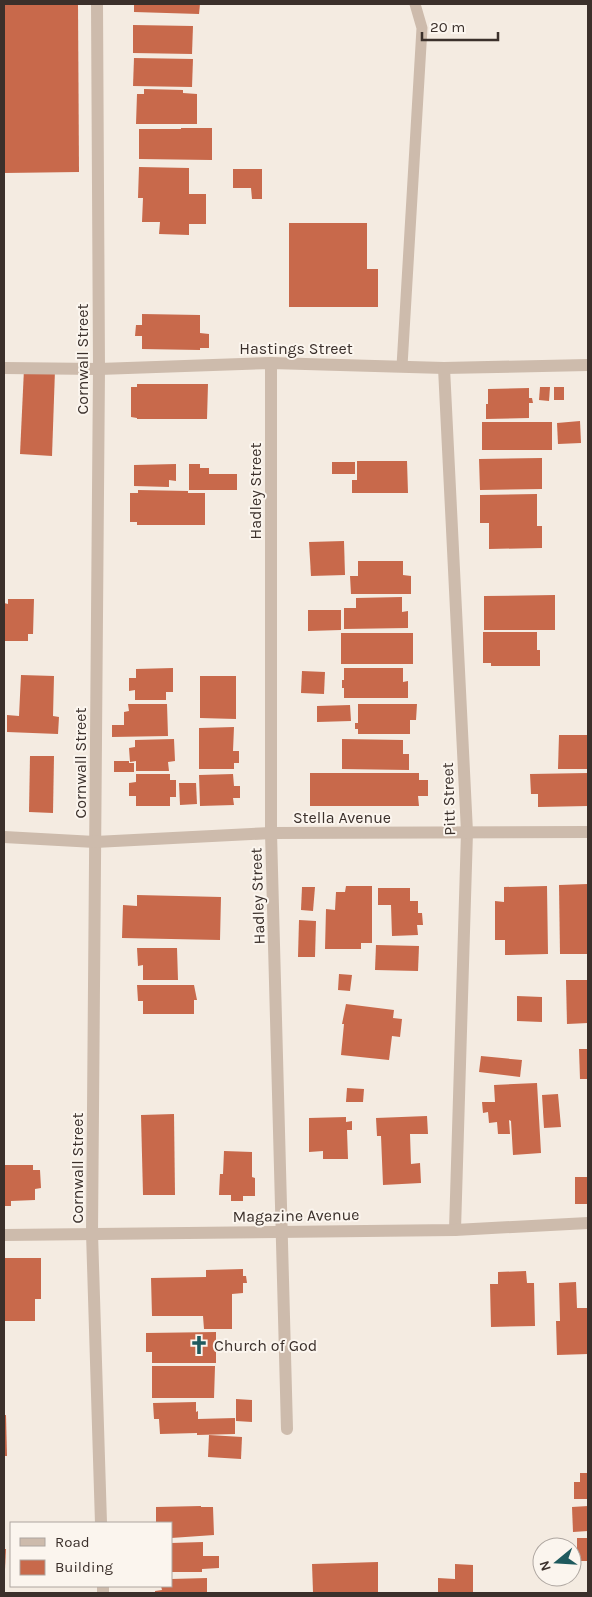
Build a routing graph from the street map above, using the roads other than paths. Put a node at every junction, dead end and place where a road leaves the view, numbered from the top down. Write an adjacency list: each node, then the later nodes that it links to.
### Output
1 (97, 4): 8 (street, Cornwall Street)
2 (415, 4): 5 (lane)
3 (271, 363): 5 (street, Hastings Street); 8 (street, Hastings Street); 11 (street, Hadley Street)
4 (588, 365): 7 (street, Hastings Street)
5 (402, 366): 7 (street, Hastings Street)
6 (4, 368): 8 (street, Hastings Street)
7 (444, 368): 9 (street, Pitt Street)
8 (99, 369): 13 (street, Cornwall Street)
9 (467, 832): 10 (street, Stella Avenue); 11 (street, Stella Avenue); 15 (street, Pitt Street)
10 (588, 832)
11 (271, 834): 13 (street, Stella Avenue); 16 (street, Hadley Street)
12 (4, 837): 13 (street, Stella Avenue)
13 (95, 842): 17 (street, Cornwall Street)
14 (588, 1223): 15 (street, Magazine Avenue)
15 (455, 1230): 16 (street, Magazine Avenue)
16 (282, 1232): 17 (street, Magazine Avenue); 19 (street, Hadley Street)
17 (92, 1234): 18 (street, Magazine Avenue); 20 (street, Cornwall Street)
18 (4, 1235)
19 (287, 1429)
20 (101, 1522)

